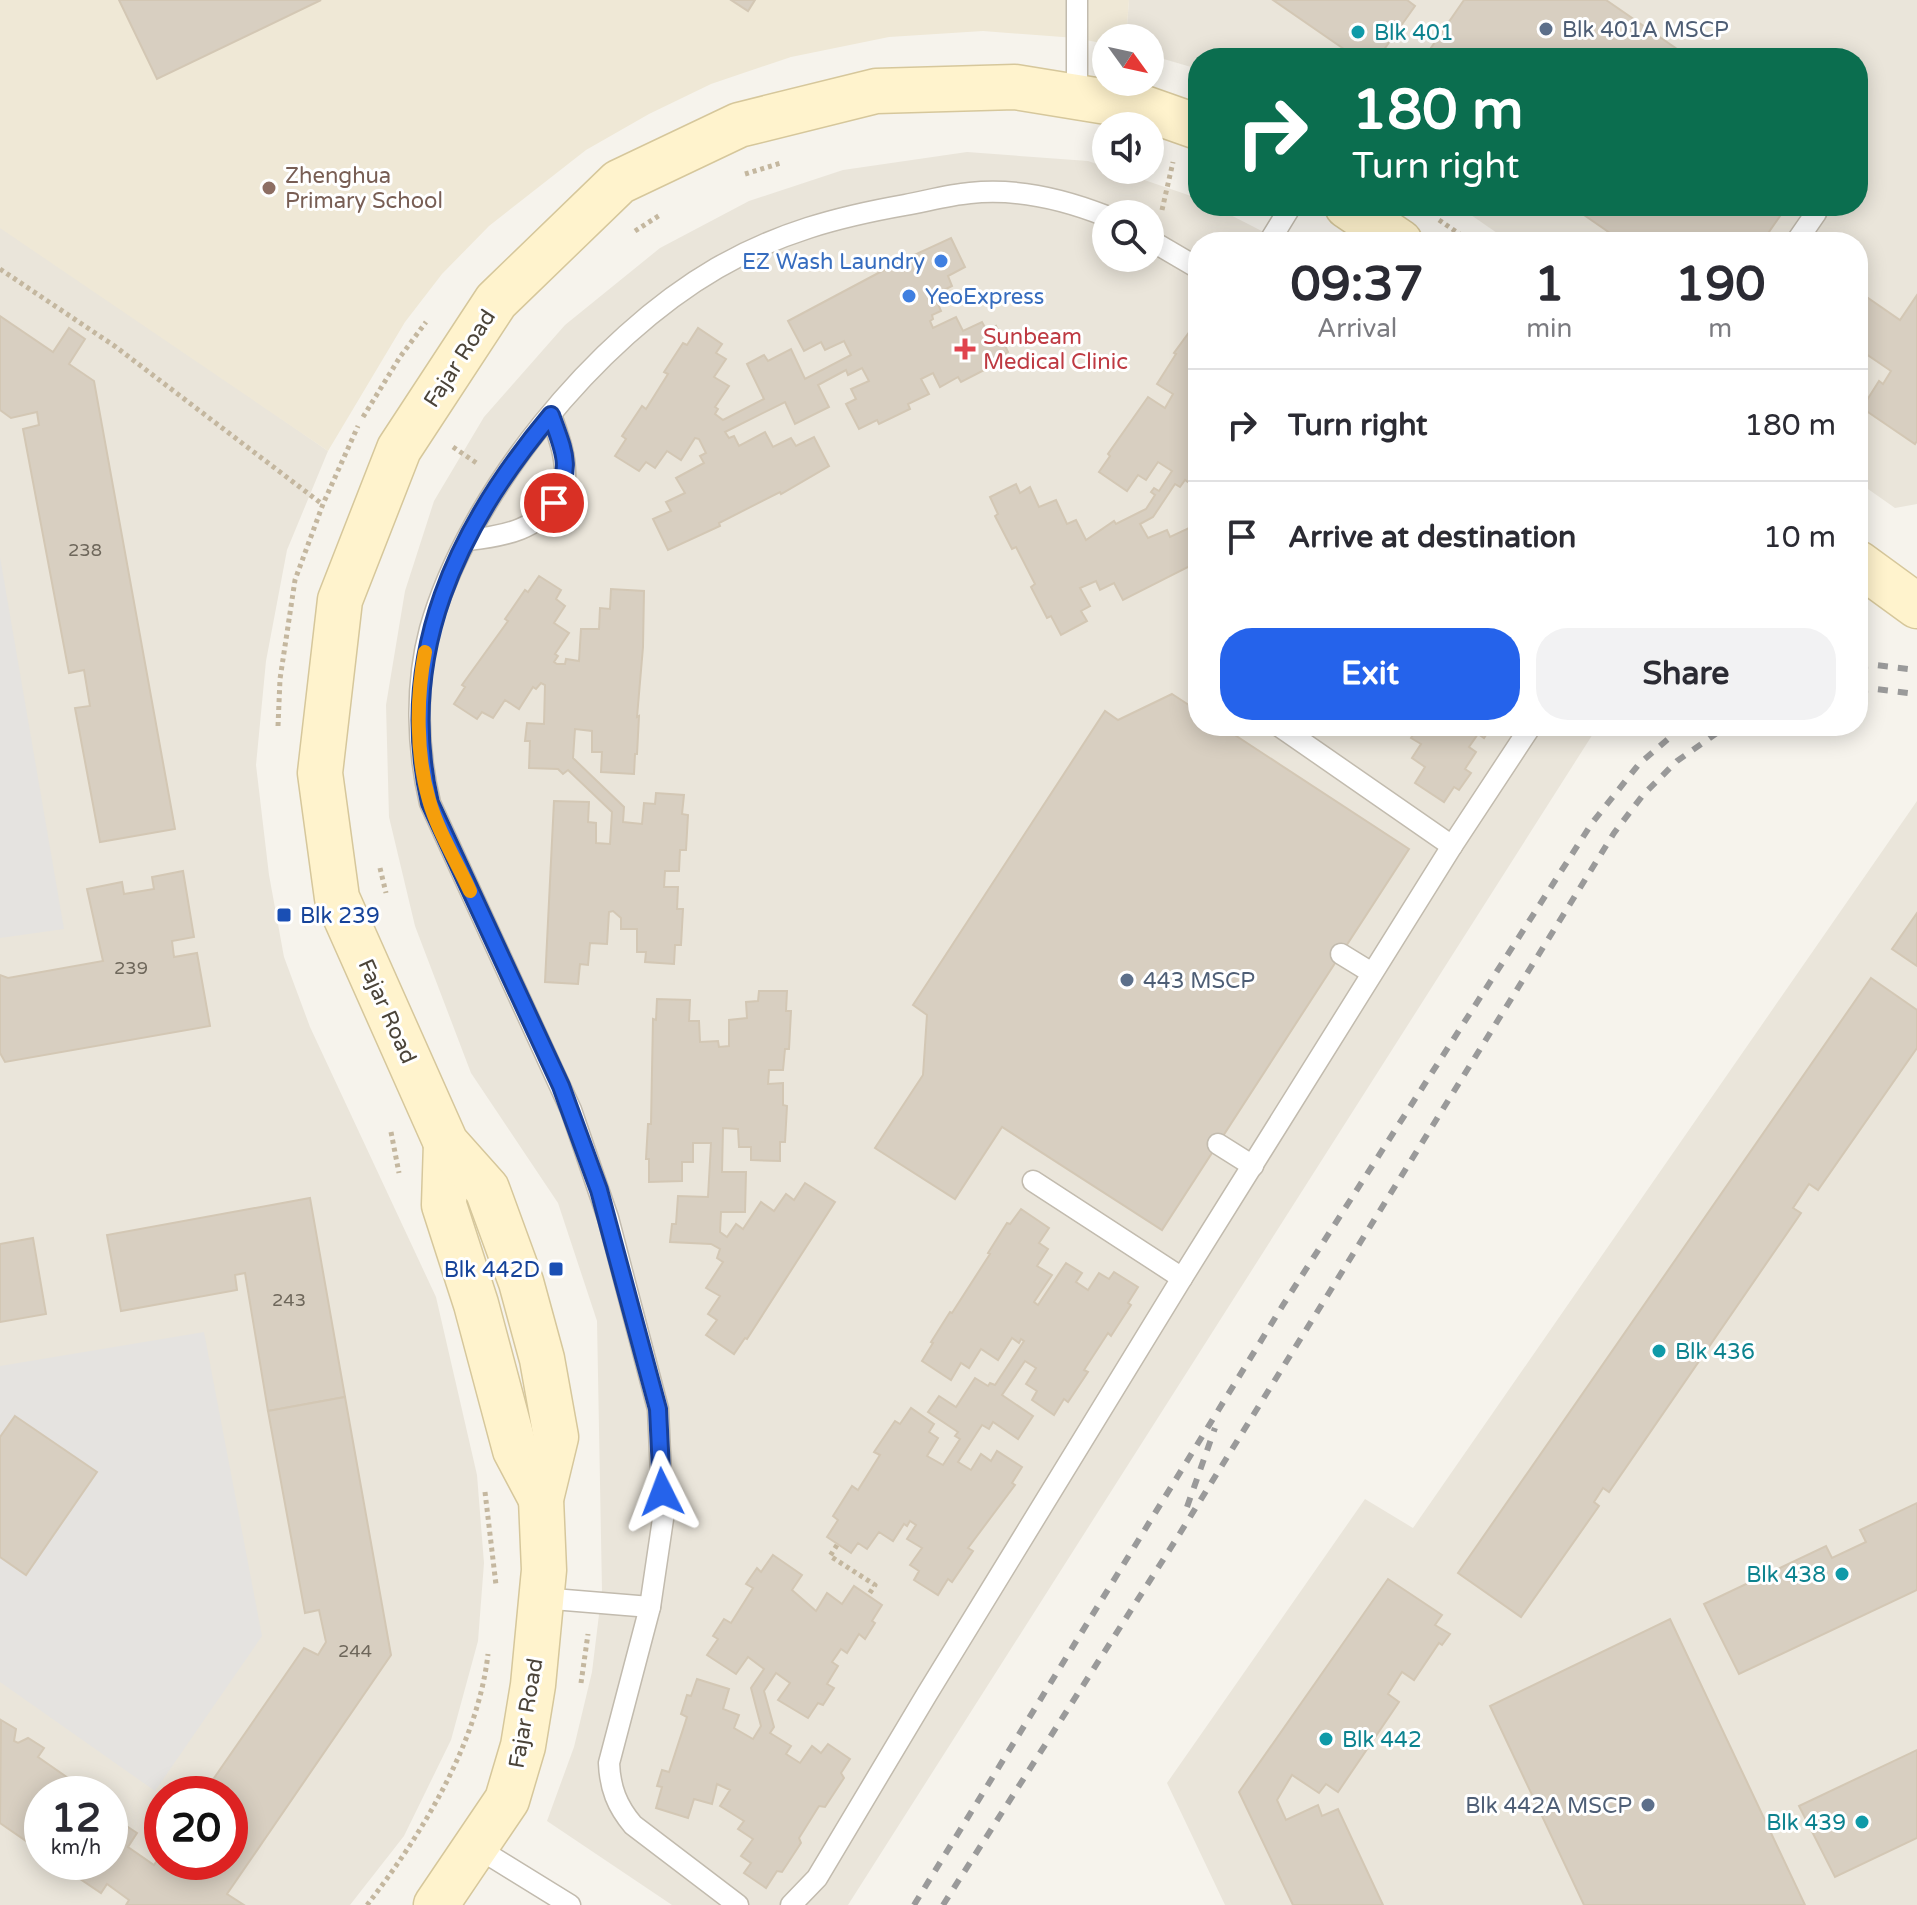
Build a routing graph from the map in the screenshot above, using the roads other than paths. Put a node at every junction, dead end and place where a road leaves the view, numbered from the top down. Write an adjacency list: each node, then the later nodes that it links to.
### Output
1 (1077, 0): 2 (lane)
2 (1077, 96): 3 (street, Fajar Road); 22 (street, Fajar Road)
3 (1186, 144)
4 (1092, 212): 9 (lane)
5 (1362, 216): 6 (street)
6 (1385, 232)
7 (1164, 248): 8 (lane)
8 (1188, 262)
9 (551, 415): 10 (lane); 10 (lane)
10 (468, 540): 23 (lane)
11 (1868, 570): 12 (street)
12 (1917, 606)
13 (1293, 736): 15 (lane)
14 (1524, 736): 15 (lane)
15 (1452, 846): 17 (lane)
16 (1341, 954): 17 (lane)
17 (1372, 973): 19 (lane)
18 (1218, 1144): 19 (lane)
19 (1253, 1166): 21 (lane)
20 (1033, 1181): 21 (lane)
21 (1182, 1278): 28 (lane)
22 (541, 1598): 23 (lane); 24 (street, Fajar Road)
23 (650, 1607): 27 (lane)
24 (476, 1847): 25 (street, Fajar Road); 26 (lane)
25 (436, 1905)
26 (570, 1905)
27 (738, 1905)
28 (791, 1905)

